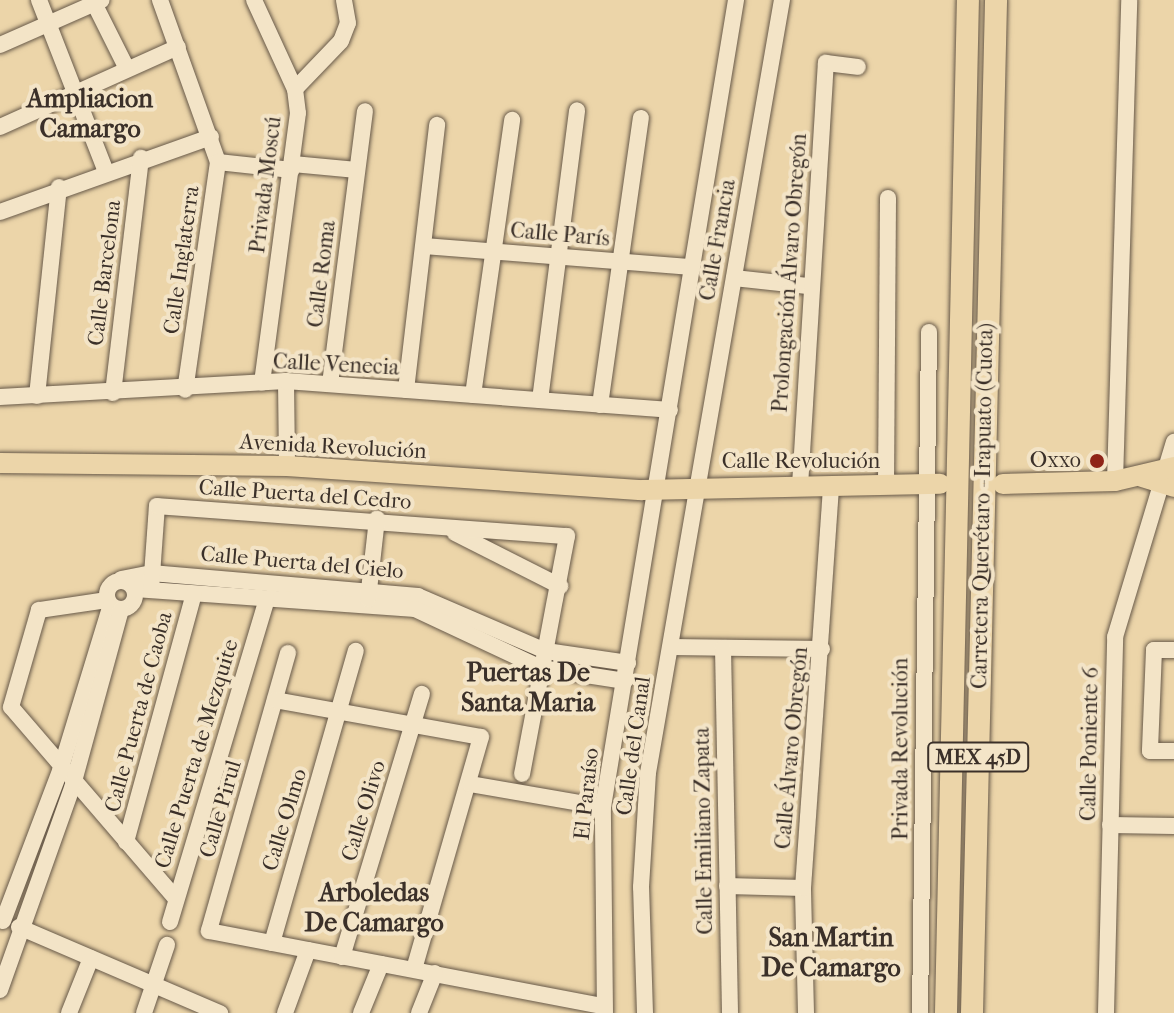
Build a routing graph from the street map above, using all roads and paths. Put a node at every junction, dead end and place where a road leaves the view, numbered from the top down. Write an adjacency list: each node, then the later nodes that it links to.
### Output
1 (39, 0): 11 (street)
2 (160, 0): 13 (street, Calle Inglaterra)
3 (254, 0): 16 (street, Privada Moscú)
4 (344, 0): 16 (street)
5 (736, 0): 37 (street, Calle Francia)
6 (782, 0): 38 (street, Calle Francia)
7 (968, 0): 123 (highway, Carretera Querétaro - Irapuato (Cuota) / MEX 45D)
8 (996, 0): 124 (highway, Carretera Querétaro - Irapuato (Cuota) / MEX 45D)
9 (1129, 0): 57 (street)
10 (98, 2): 11 (street); 15 (street)
11 (48, 24): 12 (street); 17 (street)
12 (0, 45)
13 (178, 47): 15 (street); 24 (street, Calle Inglaterra)
14 (858, 67): 39 (street, Prolongación Álvaro Obregón)
15 (127, 69): 17 (street)
16 (295, 89): 27 (street, Privada Moscú)
17 (75, 92): 23 (street); 29 (street)
18 (577, 110): 35 (street)
19 (365, 111): 28 (street, Calle Roma)
20 (641, 118): 36 (street)
21 (512, 120): 34 (street)
22 (437, 125): 33 (street)
23 (0, 127)
24 (211, 137): 25 (street); 26 (street, Calle Inglaterra)
25 (141, 158): 29 (street); 46 (street, Calle Barcelona)
26 (218, 162): 27 (street); 44 (street, Calle Inglaterra)
27 (293, 167): 28 (street); 42 (street, Privada Moscú)
28 (357, 170): 43 (street, Calle Roma)
29 (106, 172): 30 (street)
30 (59, 187): 32 (street); 48 (street)
31 (888, 198): 62 (street)
32 (0, 212)
33 (424, 246): 34 (street, Calle París); 45 (street)
34 (493, 252): 35 (street, Calle París); 47 (street)
35 (559, 257): 36 (street, Calle París); 50 (street)
36 (622, 262): 37 (street, Calle París); 51 (street)
37 (692, 267): 52 (street, Calle Francia)
38 (734, 278): 39 (street); 64 (street, Calle Francia)
39 (808, 286): 60 (street, Prolongación Álvaro Obregón)
40 (929, 332): 59 (street, Privada Revolución)
41 (286, 381): 42 (street, Calle Venecia); 43 (street, Calle Venecia); 55 (street)
42 (262, 383): 44 (street, Calle Venecia)
43 (330, 384): 45 (street, Calle Venecia)
44 (185, 390): 46 (street, Calle Venecia)
45 (406, 390): 47 (street, Calle Venecia)
46 (113, 393): 48 (street, Calle Venecia)
47 (473, 395): 50 (street, Calle Venecia)
48 (37, 396): 49 (street, Calle Venecia)
49 (0, 397)
50 (540, 400): 51 (street, Calle Venecia)
51 (600, 405): 52 (street, Calle Venecia)
52 (670, 410): 63 (street, Calle Francia)
53 (1174, 442): 56 (street, Calle Poniente 6)
54 (0, 463): 55 (main road, Avenida Revolución)
55 (287, 466): 63 (main road, Avenida Revolución)
56 (1169, 476): 57 (main road); 93 (street, Calle Poniente 6)
57 (1115, 481): 58 (main road)
58 (1003, 484)
59 (934, 485): 62 (main road, Calle Revolución); 122 (street, Privada Revolución)
60 (800, 486): 61 (main road, Calle Revolución); 64 (main road, Calle Revolución)
61 (831, 486): 62 (main road, Calle Revolución); 75 (street, Calle Álvaro Obregón)
62 (886, 486)
63 (660, 487): 64 (main road, Calle Revolución); 80 (street, El Paraíso)
64 (694, 487): 73 (street, Calle del Canal)
65 (377, 519): 66 (street, Calle Puerta del Cedro); 67 (street, Calle Puerta del Cedro); 70 (street)
66 (450, 530): 68 (street, Calle Puerta del Cedro); 68 (street, Calle Puerta del Cedro)
67 (140, 583): 69 (street, Calle Puerta del Cielo); 70 (street, Calle Puerta del Cielo); 72 (street); 72 (street)
68 (560, 586): 78 (street)
69 (194, 594): 71 (street, Calle Puerta del Cielo); 95 (street, Calle Puerta de Caoba)
70 (368, 596): 71 (street, Calle Puerta del Cielo); 78 (street, Calle Puerta del Cielo); 81 (street, Calle Puerta del Cielo)
71 (267, 599): 98 (street, Calle Puerta de Mezquite)
72 (113, 605): 88 (street); 88 (street); 91 (street)
73 (671, 647): 74 (street); 119 (street, Calle del Canal)
74 (723, 648): 75 (street); 96 (street, Calle Emiliano Zapata)
75 (822, 649): 97 (street, Calle Álvaro Obregón)
76 (1174, 650): 87 (street)
77 (356, 651): 85 (street, Calle Olmo)
78 (546, 651): 80 (street, Calle Puerta del Cielo); 81 (street)
79 (288, 653): 84 (street, Calle Pirul)
80 (628, 663): 82 (street, El Paraíso)
81 (541, 668): 82 (street, Calle Puerta del Cielo); 89 (street)
82 (625, 681): 92 (street, El Paraíso)
83 (422, 694): 86 (street, Calle Olivo)
84 (275, 700): 85 (street); 102 (street, Calle Pirul)
85 (341, 710): 86 (street); 102 (street, Calle Olmo)
86 (413, 724): 90 (street); 105 (street, Calle Olivo)
87 (1174, 751)
88 (60, 771): 91 (street); 99 (street)
89 (522, 774)
90 (470, 784): 92 (street); 108 (street)
91 (73, 785): 95 (street); 101 (street)
92 (603, 807): 112 (street, El Paraíso)
93 (1110, 825): 94 (street); 125 (street, Calle Poniente 6)
94 (1174, 826)
95 (126, 842): 98 (street)
96 (727, 886): 97 (street); 120 (street, Calle Emiliano Zapata)
97 (803, 888): 121 (street, Calle Álvaro Obregón)
98 (176, 899): 100 (street, Calle Puerta de Mezquite)
99 (2, 920): 101 (street)
100 (170, 922)
101 (26, 930): 106 (street); 111 (street)
102 (272, 943): 104 (street)
103 (167, 945): 110 (street)
104 (308, 950): 105 (street); 116 (street)
105 (342, 957): 107 (street)
106 (91, 958): 110 (street); 114 (street)
107 (381, 964): 108 (street); 117 (street)
108 (414, 969): 109 (street)
109 (435, 973): 112 (street); 118 (street)
110 (155, 986): 113 (street); 115 (street)
111 (0, 990)
112 (604, 1009)
113 (218, 1012)
114 (69, 1013)
115 (144, 1013)
116 (285, 1013)
117 (361, 1013)
118 (419, 1013)
119 (645, 1013)
120 (730, 1013)
121 (806, 1013)
122 (920, 1013)
123 (946, 1013)
124 (972, 1013)
125 (1106, 1013)

